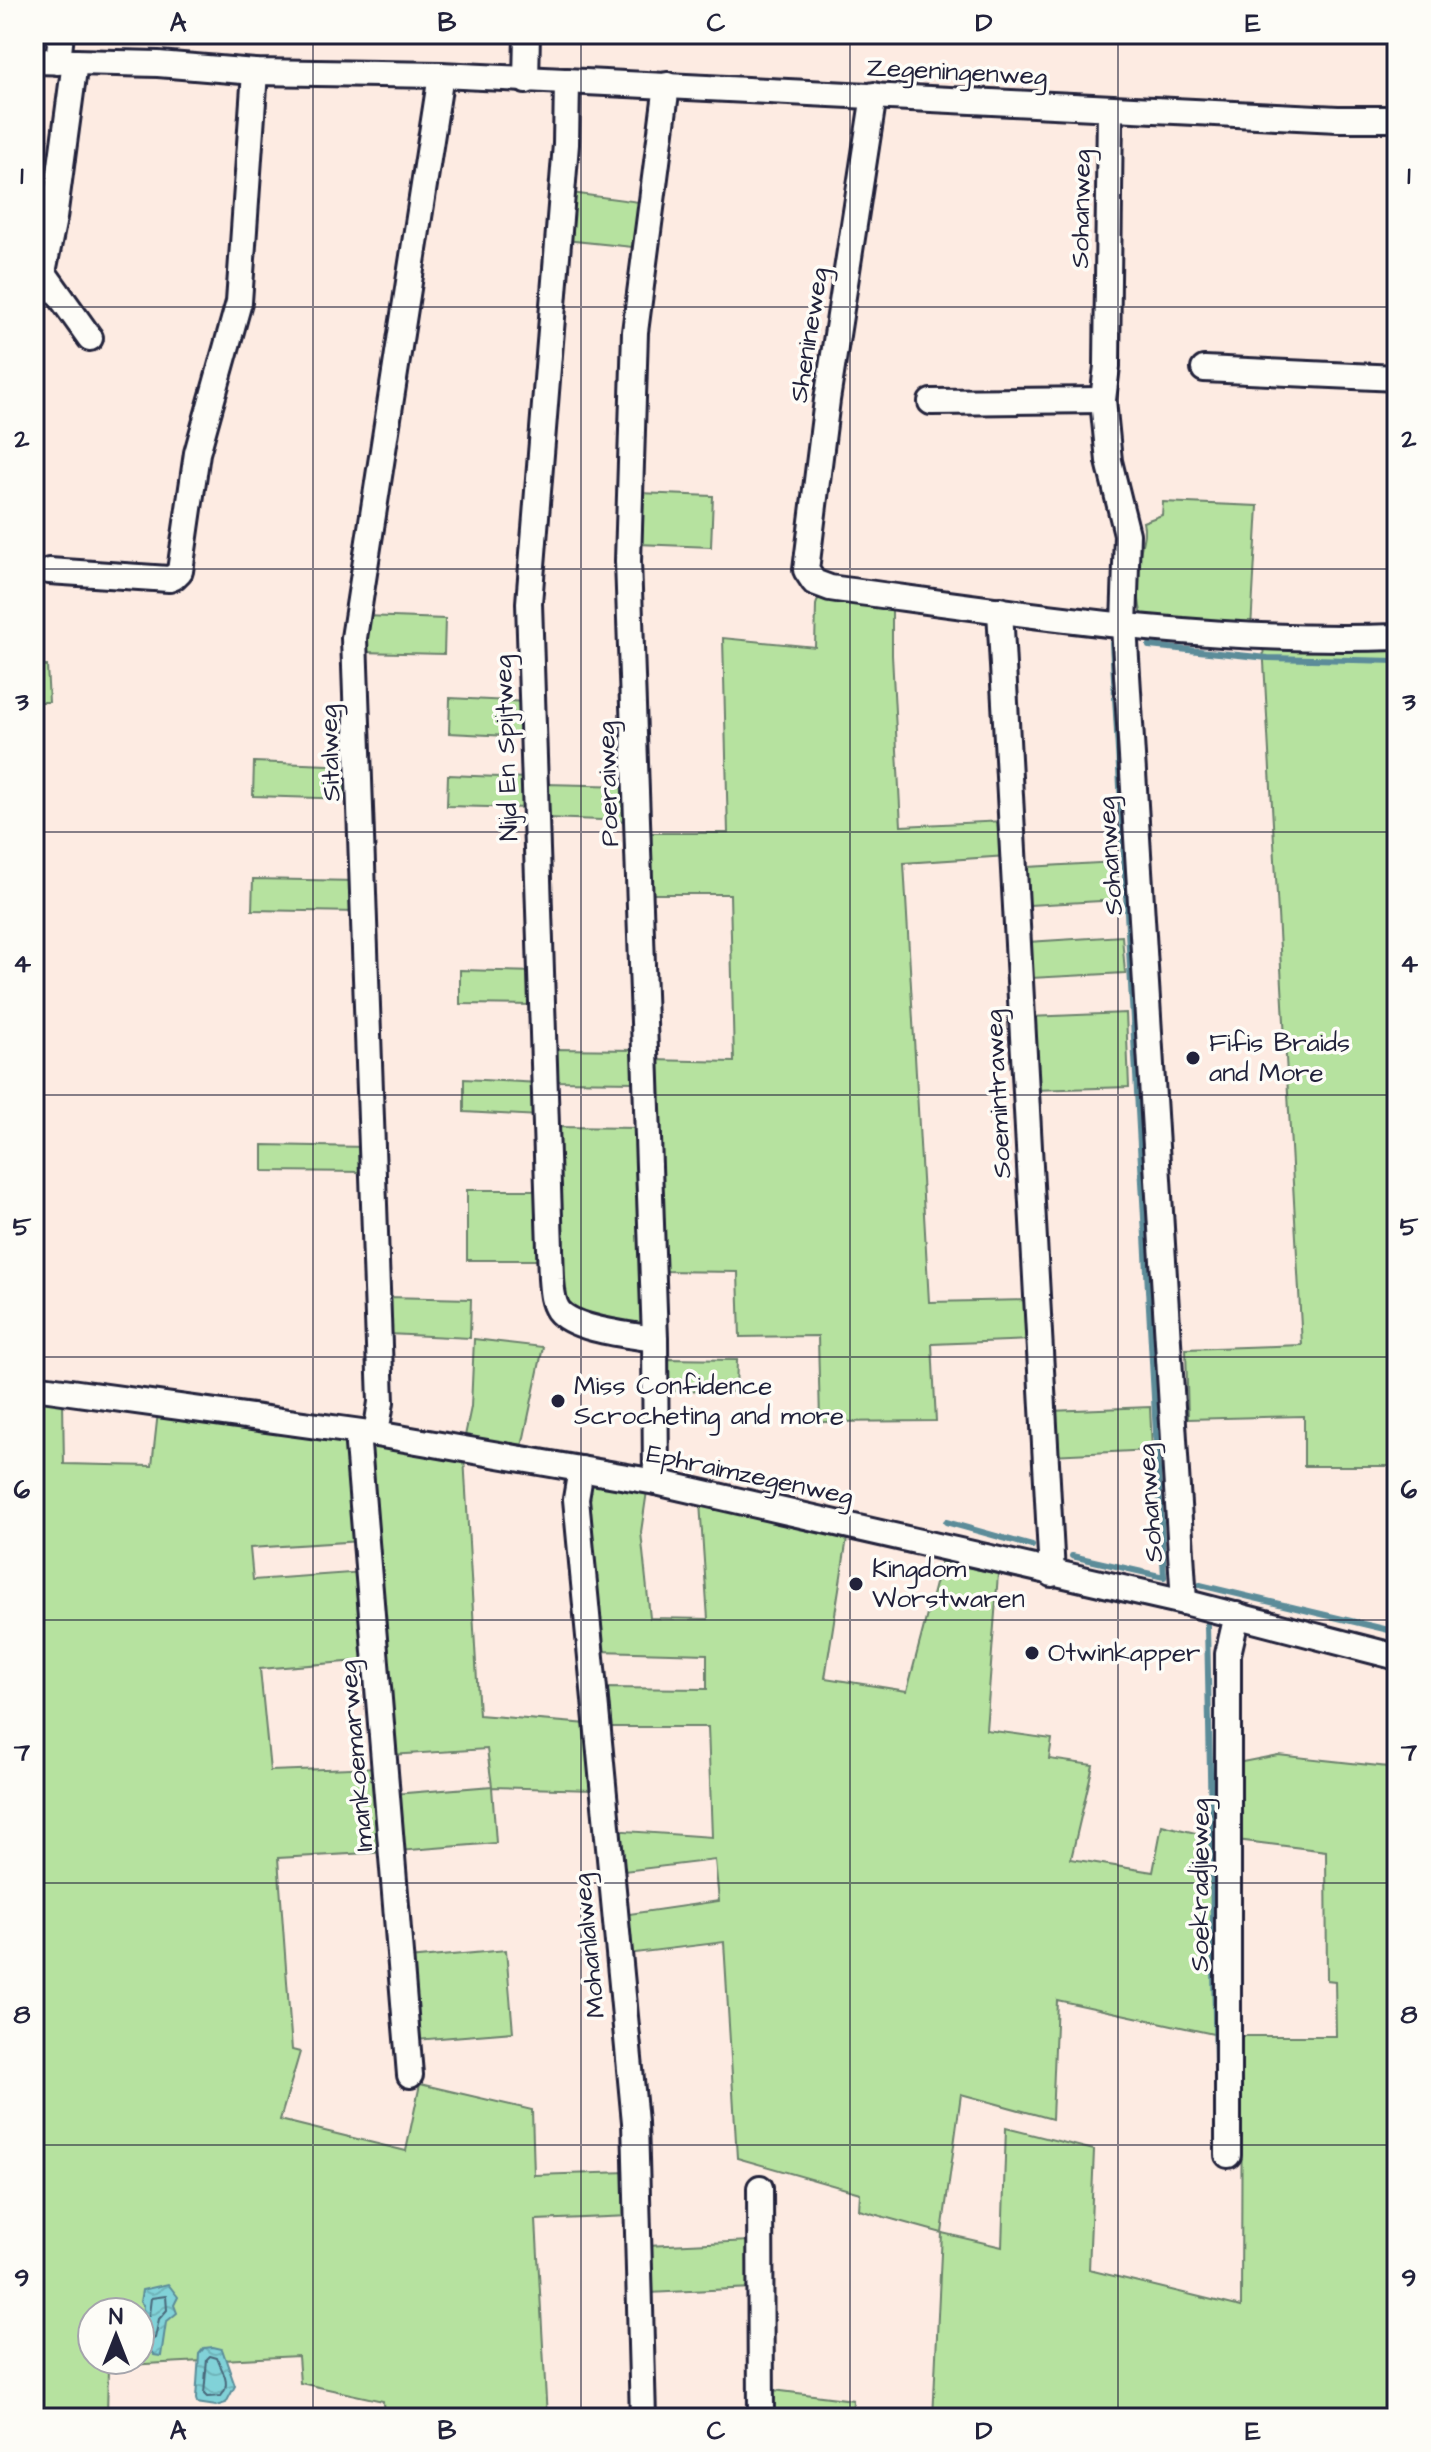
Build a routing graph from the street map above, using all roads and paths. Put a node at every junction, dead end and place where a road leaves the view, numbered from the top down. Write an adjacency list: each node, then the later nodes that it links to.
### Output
1 (61, 34): 3 (street)
2 (527, 34): 6 (street)
3 (56, 61): 4 (street, Zegeningenweg); 12 (street)
4 (255, 72): 5 (street, Zegeningenweg); 18 (street)
5 (441, 75): 6 (street, Zegeningenweg); 24 (street, Sitalweg)
6 (526, 81): 7 (street, Zegeningenweg)
7 (567, 81): 8 (street, Zegeningenweg); 22 (street, Nijd En Spijtweg)
8 (667, 85): 9 (street, Zegeningenweg); 22 (street, Poeraiweg)
9 (874, 95): 10 (street, Zegeningenweg); 19 (street, Shenineweg)
10 (1110, 108): 11 (street, Zegeningenweg); 16 (street, Sohanweg)
11 (1397, 119)
12 (38, 276): 13 (street)
13 (90, 338)
14 (1204, 369): 15 (street)
15 (1397, 378)
16 (1103, 400): 17 (street); 20 (street, Sohanweg)
17 (931, 402)
18 (49, 571)
19 (1000, 610): 20 (street); 27 (street, Soemintraweg)
20 (1124, 626): 21 (street); 28 (street, Sohanweg)
21 (1397, 637)
22 (655, 1339): 26 (street, Poeraiweg)
23 (34, 1387): 24 (street, Ephraimzegenweg)
24 (369, 1434): 25 (street, Ephraimzegenweg); 31 (street, Imankoemarweg)
25 (581, 1469): 26 (street, Ephraimzegenweg); 34 (street, Mohanlalweg)
26 (656, 1482): 27 (street, Ephraimzegenweg)
27 (1052, 1574): 28 (street, Ephraimzegenweg)
28 (1184, 1602): 29 (street, Ephraimzegenweg)
29 (1237, 1615): 30 (street, Ephraimzegenweg); 32 (street, Soekradjieweg)
30 (1397, 1657)
31 (410, 2075)
32 (1228, 2155)
33 (760, 2188): 35 (street)
34 (643, 2418)
35 (761, 2418)

